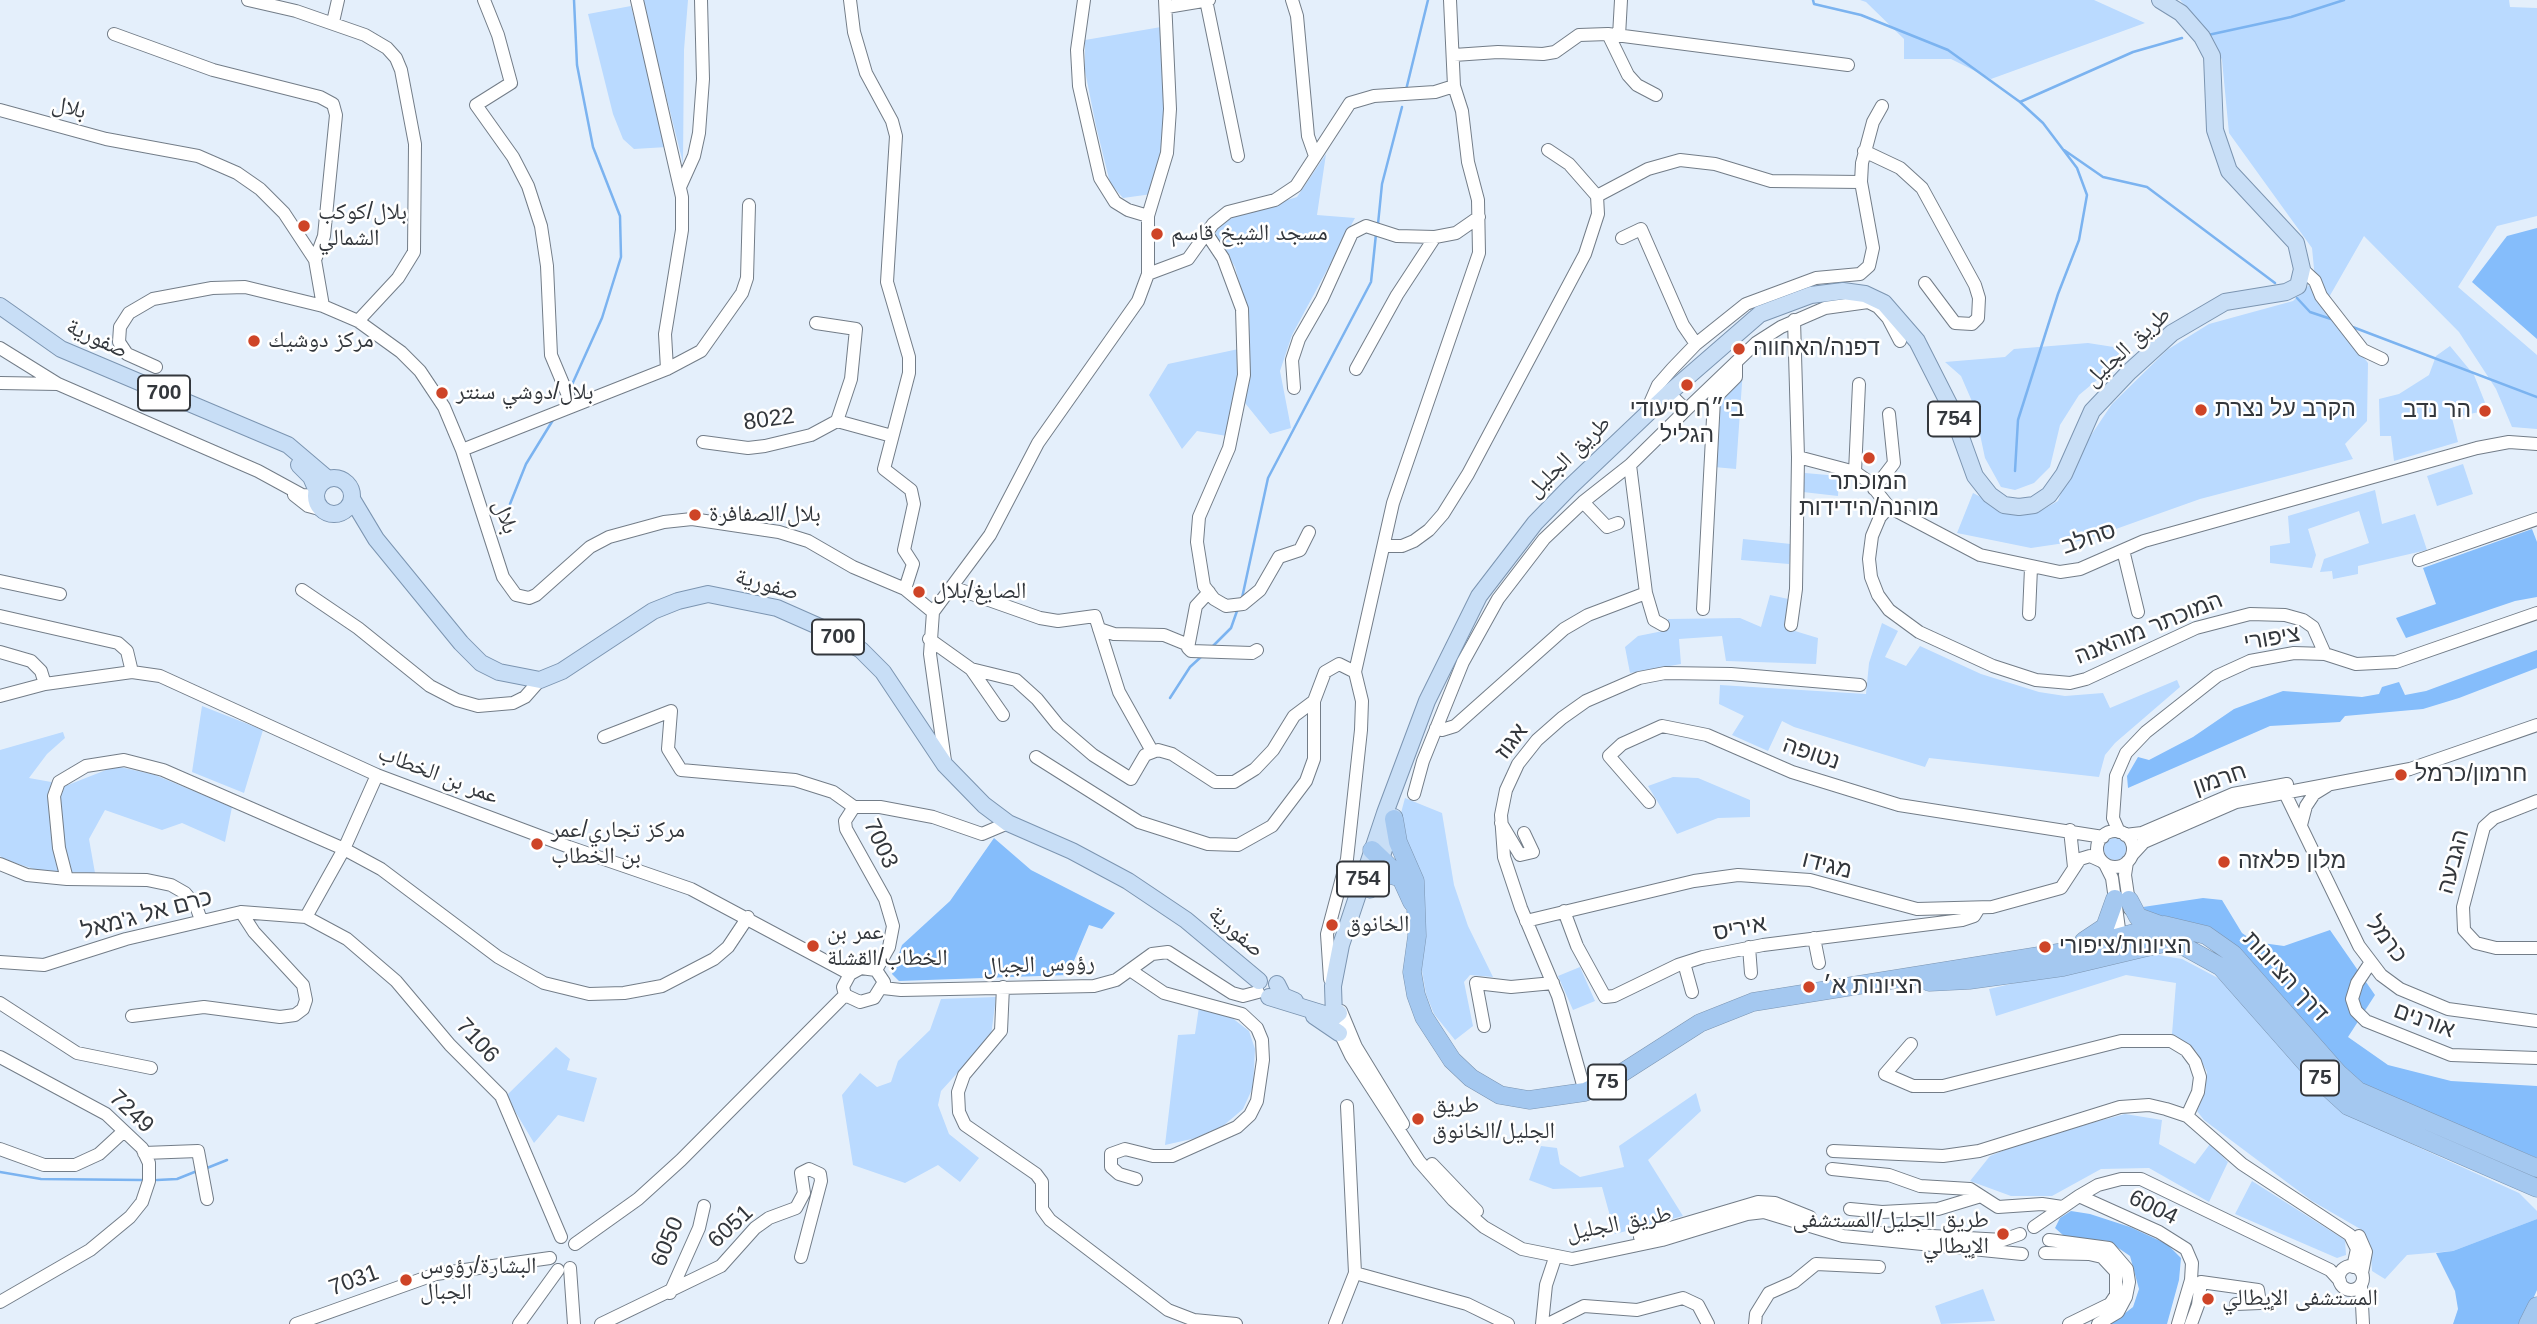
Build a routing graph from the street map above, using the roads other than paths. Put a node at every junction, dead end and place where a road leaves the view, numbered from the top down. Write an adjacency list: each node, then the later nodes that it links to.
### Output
1 (248, 0): 14 (street)
2 (338, 0): 14 (street)
3 (484, 0): 59 (street)
4 (637, 0): 28 (street)
5 (701, 0): 28 (street)
6 (850, 0): 64 (street)
7 (1084, 0): 31 (street)
8 (1207, 0): 13 (street); 25 (street)
9 (1292, 0): 26 (street)
10 (1450, 0): 17 (street)
11 (1621, 0): 16 (street)
12 (2160, 0): 37 (main road)
13 (1166, 3): 31 (street)
14 (333, 22): 44 (street)
15 (114, 34): 36 (street)
16 (1613, 35): 17 (street); 18 (street); 20 (street)
17 (1454, 55): 19 (street)
18 (1847, 65)
19 (1454, 86): 26 (street); 32 (street)
20 (1656, 95)
21 (1882, 106): 24 (street)
22 (0, 110): 36 (street, بلال)
23 (1548, 150): 29 (street)
24 (1864, 151): 27 (street); 39 (street)
25 (1238, 156)
26 (1315, 156): 33 (street)
27 (1861, 182): 29 (street); 47 (street)
28 (680, 187): 52 (street)
29 (1597, 196): 81 (street)
30 (749, 205): 52 (street)
31 (1148, 216): 38 (street)
32 (1479, 217): 34 (street); 81 (street)
33 (1207, 234): 38 (street); 89 (street)
34 (1435, 237): 53 (street); 57 (street)
35 (1622, 238): 47 (street)
36 (315, 260): 41 (street, بلال)
37 (2302, 269): 49 (street); 58 (main road, طريق الجليل / 754)
38 (1148, 274): 86 (street)
39 (1925, 283)
40 (0, 306): 72 (main road, صفورية / 700)
41 (323, 306): 44 (street, بلال); 51 (street)
42 (0, 317): 72 (main road, صفورية / 700)
43 (1794, 320): 46 (street); 50 (street); 68 (street)
44 (358, 321): 67 (street, بلال)
45 (816, 323): 63 (street)
46 (1900, 341)
47 (1696, 344): 62 (street)
48 (0, 348): 55 (street)
49 (2382, 359)
50 (1736, 362): 60 (street); 92 (street)
51 (156, 367)
52 (667, 369): 59 (street)
53 (1356, 369)
54 (0, 383): 55 (street)
55 (58, 384): 72 (street)
56 (1859, 384): 70 (street)
57 (1294, 388)
58 (1668, 393): 60 (street); 62 (main road, طريق الجليل / 754)
59 (572, 405): 67 (street)
60 (1686, 411): 69 (street)
61 (1889, 414): 71 (street)
62 (1644, 416): 118 (main road, طريق الجليل / 754)
63 (837, 421): 64 (street); 65 (street, 8022)
64 (892, 436): 87 (street)
65 (703, 442)
66 (2537, 444): 82 (street, סחלב)
67 (462, 450): 87 (street, بلال)
68 (1798, 457): 70 (street, סחלב); 99 (street)
69 (1630, 465): 74 (street); 90 (street)
70 (1855, 472): 71 (street, סחלב)
71 (1874, 489): 75 (street, סחלב)
72 (321, 494): 73 (main road, 700); 76 (main road, 700)
73 (352, 499): 76 (main road); 80 (main road, 700)
74 (1583, 502): 78 (street); 116 (street)
75 (1889, 507): 84 (street, סחלב); 105 (street, המוכתר מוהאנה)
76 (341, 513): 80 (main road, 700)
77 (2537, 519): 83 (street)
78 (1618, 523)
79 (1309, 532): 89 (street)
80 (376, 539): 109 (main road, 700)
81 (1384, 546): 108 (street)
82 (2123, 550): 84 (street, סחלב); 94 (street)
83 (2419, 560)
84 (2031, 568): 96 (street)
85 (0, 581): 91 (street)
86 (952, 587): 93 (street); 100 (street)
87 (905, 589): 93 (street, بلال)
88 (302, 590): 109 (street)
89 (1209, 592): 102 (street)
90 (1646, 593): 98 (street); 116 (street)
91 (60, 594)
92 (1703, 609)
93 (933, 612): 101 (street)
94 (2138, 612)
95 (2537, 613): 105 (street, ציפורי)
96 (2029, 614)
97 (0, 616): 107 (street)
98 (1664, 625)
99 (1791, 625)
100 (1099, 628): 102 (street); 119 (street)
101 (929, 639): 106 (street); 121 (street)
102 (1186, 644): 103 (street)
103 (1257, 650)
104 (0, 652): 110 (street)
105 (2325, 654): 135 (street, ציפורי)
106 (971, 669): 114 (street); 119 (street)
107 (132, 672): 110 (street, عمر بن الخطاب); 122 (street, عمر بن الخطاب)
108 (1355, 672): 113 (street); 172 (street)
109 (540, 680): 121 (main road, صفورية / 700)
110 (45, 684): 112 (street, عمر بن الخطاب)
111 (1860, 685): 131 (street, אגוז)
112 (0, 696)
113 (1314, 701): 119 (street); 120 (street)
114 (1003, 715)
115 (2537, 725): 123 (street, חרמון)
116 (1436, 728): 125 (street)
117 (604, 737): 128 (street)
118 (1411, 746): 129 (main road, 754); 137 (main road, 754)
119 (1152, 751)
120 (1036, 757)
121 (945, 765): 130 (main road, صفورية / 700)
122 (377, 775): 136 (street); 149 (street, عمر بن الخطاب)
123 (2333, 783): 124 (street, חרמון); 132 (street)
124 (2283, 788): 132 (street, כרמל); 135 (street, חרמון); 138 (street, חרמון)
125 (1414, 794)
126 (2537, 801): 157 (street, הגבעה)
127 (1649, 802): 133 (street, נטופה)
128 (854, 807): 130 (street, 7003); 163 (street, 7003)
129 (1394, 819): 137 (main road, 754); 143 (highway)
130 (1008, 822): 171 (main road, صفورية / 700)
131 (1501, 823): 134 (street); 152 (street, אגוז)
132 (2301, 825): 160 (street, כרמל)
133 (2070, 830): 135 (street, נטופה); 139 (street, נטופה); 141 (street)
134 (1524, 833)
135 (2114, 834): 138 (street); 139 (street, ציפורי)
136 (344, 849): 142 (street); 149 (street); 150 (street)
137 (1380, 853): 143 (highway, דרך הציונות / 75); 144 (main road, 754); 172 (main road, 754)
138 (2129, 858): 139 (street); 145 (street)
139 (2101, 859): 141 (street); 145 (street)
140 (0, 864): 142 (street)
141 (2074, 867): 146 (street, מגידו)
142 (67, 879): 151 (street)
143 (1408, 879): 144 (highway); 186 (highway, דרך הציונות / 75)
144 (1370, 889): 177 (main road, 754)
145 (2122, 899): 153 (highway); 155 (street); 158 (highway)
146 (1979, 908): 147 (street, מגידו); 154 (street, איריס)
147 (1564, 911): 152 (street, מגידו); 161 (street, איריס)
148 (242, 912): 150 (street, כרם אל ג'מאל); 151 (street, כרם אל ג'מאל); 178 (street)
149 (748, 917): 166 (street, عمر بن الخطاب)
150 (306, 918): 205 (street, 7106)
151 (201, 920): 159 (street, כרם אל ג'מאל)
152 (1526, 920): 168 (street, אגוז)
153 (2164, 925): 155 (highway, דרך הציונות / 75); 193 (highway, דרך הציונות / 75)
154 (1814, 938): 156 (street, איריס); 162 (street)
155 (2128, 939): 158 (highway, דרך הציונות / 75); 167 (highway, דרך הציונות / 75); 196 (highway, דרך הציונות / 75)
156 (1749, 947): 161 (street, איריס); 165 (street)
157 (2537, 948)
158 (2070, 950): 167 (highway, דרך הציונות / 75)
159 (0, 962)
160 (2371, 962): 179 (street, כרמל); 184 (street, אורנים)
161 (1684, 963): 173 (street)
162 (1819, 963)
163 (877, 970): 166 (street); 170 (street)
164 (1130, 970): 169 (street, رؤوس الجبال); 171 (street, رؤوس الجبال); 195 (street)
165 (1752, 973)
166 (850, 974): 174 (street)
167 (1887, 982): 186 (highway, דרך הציונות / 75)
168 (1553, 983): 180 (street); 186 (street, אגוז)
169 (1003, 987): 170 (street, رؤوس الجبال); 228 (street)
170 (883, 988): 174 (street)
171 (1266, 989): 176 (main road, صفورية / 700)
172 (1333, 989): 176 (main road); 177 (main road, 754)
173 (1692, 992)
174 (845, 995): 207 (street)
175 (0, 1003): 185 (street)
176 (1304, 1008): 177 (main road, صفورية / 700); 181 (main road)
177 (1336, 1013): 181 (street, طريق الجليل); 204 (street, طريق الجليل)
178 (132, 1016)
179 (2537, 1021)
180 (1484, 1026)
181 (1339, 1033): 212 (street, طريق الجليل)
182 (1910, 1044): 188 (street)
183 (0, 1057): 189 (street, 7249)
184 (2537, 1058)
185 (151, 1068)
186 (1585, 1092)
187 (1347, 1106): 216 (street)
188 (2187, 1116): 191 (street); 217 (street)
189 (124, 1130): 190 (street); 192 (street, 7249)
190 (0, 1150)
191 (1833, 1151)
192 (144, 1153): 199 (street); 220 (street, 7249)
193 (2537, 1168)
194 (1832, 1169): 197 (street)
195 (1136, 1179)
196 (2537, 1188)
197 (1980, 1196): 201 (street); 202 (street)
198 (2079, 1196): 201 (street); 213 (street); 218 (street, 6004)
199 (206, 1199)
200 (704, 1206): 219 (street, 6050)
201 (2062, 1207): 203 (street)
202 (1850, 1209)
203 (2034, 1227): 204 (street); 206 (street)
204 (2020, 1234): 209 (street)
205 (561, 1237): 207 (street); 211 (street)
206 (2049, 1240): 208 (street); 236 (street)
207 (575, 1244): 215 (street)
208 (2045, 1253): 209 (street); 235 (street)
209 (2022, 1254): 212 (street, طريق الجليل)
210 (801, 1257): 219 (street, 6051)
211 (550, 1258): 215 (street); 224 (street, 7031)
212 (1555, 1258): 231 (street)
213 (2319, 1264): 217 (street); 217 (street)
214 (1879, 1267): 234 (street)
215 (564, 1269): 225 (street); 226 (street)
216 (1355, 1273): 229 (street); 230 (street)
217 (2354, 1277): 223 (street)
218 (2196, 1281): 221 (street); 237 (street, 6004); 238 (street, 6004)
219 (670, 1293): 227 (street, 6051)
220 (0, 1303)
221 (2236, 1304)
222 (2537, 1306): 239 (highway)
223 (2363, 1319)
224 (296, 1324)
225 (519, 1324)
226 (574, 1324)
227 (601, 1324)
228 (1237, 1324)
229 (1335, 1324)
230 (1508, 1324)
231 (1542, 1324)
232 (1548, 1324): 233 (street)
233 (1708, 1324)
234 (1755, 1324)
235 (2069, 1324)
236 (2098, 1324)
237 (2178, 1324)
238 (2191, 1324)
239 (2528, 1324)

